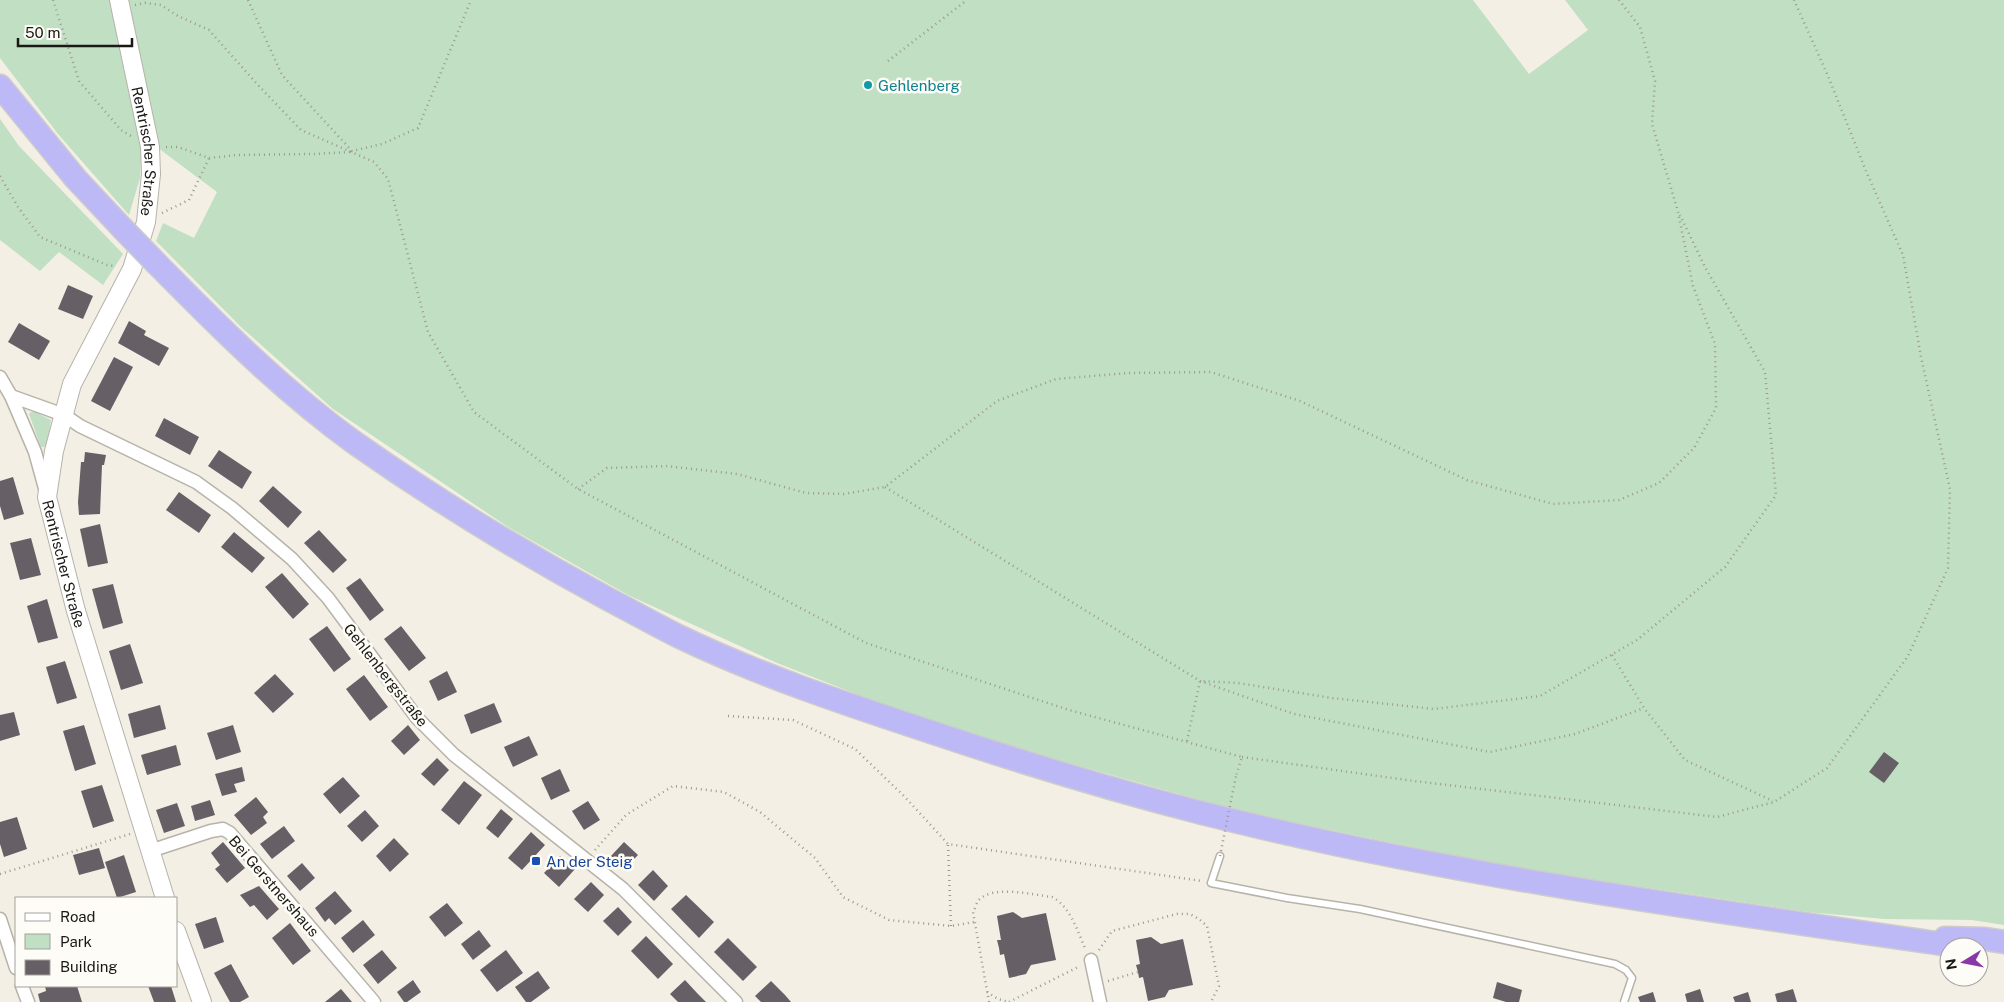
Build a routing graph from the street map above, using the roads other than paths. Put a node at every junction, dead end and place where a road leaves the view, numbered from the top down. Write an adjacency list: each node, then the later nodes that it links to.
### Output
1 (120, 4): 5 (street, Rentrischer Straße)
2 (0, 86): 12 (highway, bridge)
3 (0, 377): 4 (street)
4 (11, 396): 5 (street, Gehlenbergstraße); 6 (street)
5 (64, 415): 6 (street, Rentrischer Straße); 23 (street, Gehlenbergstraße)
6 (47, 497): 7 (street, Rentrischer Straße)
7 (150, 851): 9 (street, Rentrischer Straße); 22 (street, Bei Gerstnershaus)
8 (1220, 856): 25 (lane)
9 (165, 897)
10 (0, 919): 18 (street)
11 (178, 936): 21 (street)
12 (1894, 937): 13 (highway); 14 (highway)
13 (2004, 942)
14 (1939, 944)
15 (1989, 951): 16 (highway)
16 (2004, 953)
17 (1091, 960): 24 (street)
18 (15, 965)
19 (22, 987): 20 (street)
20 (28, 1002)
21 (202, 1002)
22 (374, 1002)
23 (736, 1002)
24 (1100, 1002)
25 (1624, 1002)

